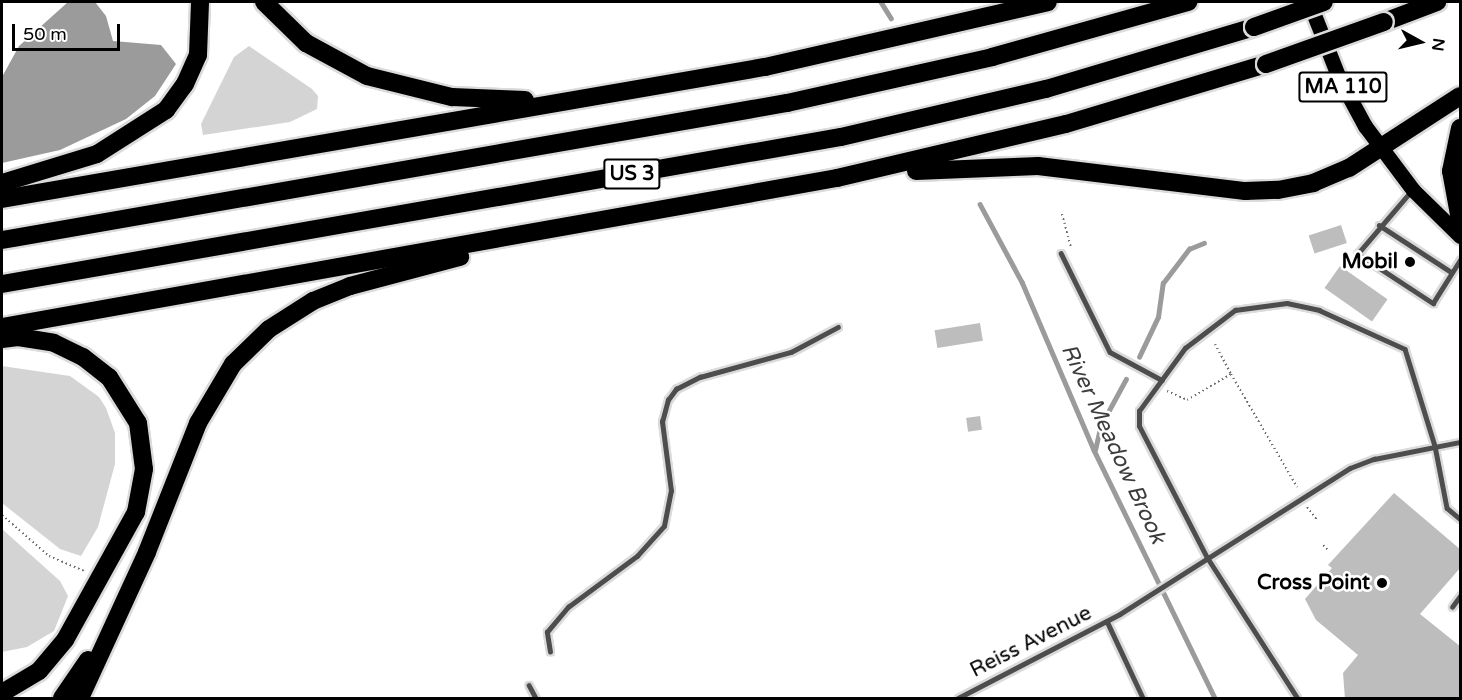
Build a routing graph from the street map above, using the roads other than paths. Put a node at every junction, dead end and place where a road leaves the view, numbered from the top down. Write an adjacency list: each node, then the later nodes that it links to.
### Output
1 (200, 2): 13 (highway)
2 (264, 2): 8 (highway)
3 (1048, 2): 8 (highway)
4 (1188, 2): 20 (highway, US 3)
5 (1309, 2): 11 (main road, MA 110)
6 (1324, 2): 24 (highway, US 3, bridge)
7 (1437, 2): 12 (highway, bridge)
8 (608, 94): 15 (highway)
9 (1461, 96): 11 (highway)
10 (1461, 128): 16 (highway)
11 (1381, 150): 12 (highway); 14 (main road, MA 110)
12 (837, 178): 17 (highway)
13 (2, 183)
14 (1413, 190): 18 (lane); 19 (main road, MA 110)
15 (2, 199)
16 (1461, 220)
17 (579, 225): 25 (highway); 33 (highway)
18 (1379, 225): 23 (lane); 23 (lane)
19 (1461, 236)
20 (2, 240)
21 (1061, 254): 28 (lane)
22 (1461, 260): 23 (lane)
23 (1450, 272)
24 (2, 284)
25 (2, 327)
26 (838, 327): 37 (lane)
27 (2, 339): 39 (highway)
28 (1162, 380): 30 (lane); 32 (lane)
29 (1461, 442): 30 (lane)
30 (1435, 446): 31 (lane); 32 (lane)
31 (1461, 519)
32 (1207, 558): 36 (lane); 45 (lane)
33 (136, 577): 40 (highway); 41 (highway)
34 (1461, 596): 35 (lane)
35 (1452, 607)
36 (1107, 621): 43 (lane, Reiss Avenue); 44 (lane, Reiss Avenue)
37 (550, 652)
38 (529, 685): 42 (lane)
39 (2, 693)
40 (62, 699)
41 (80, 699)
42 (536, 699)
43 (958, 699)
44 (1143, 699)
45 (1297, 699)

